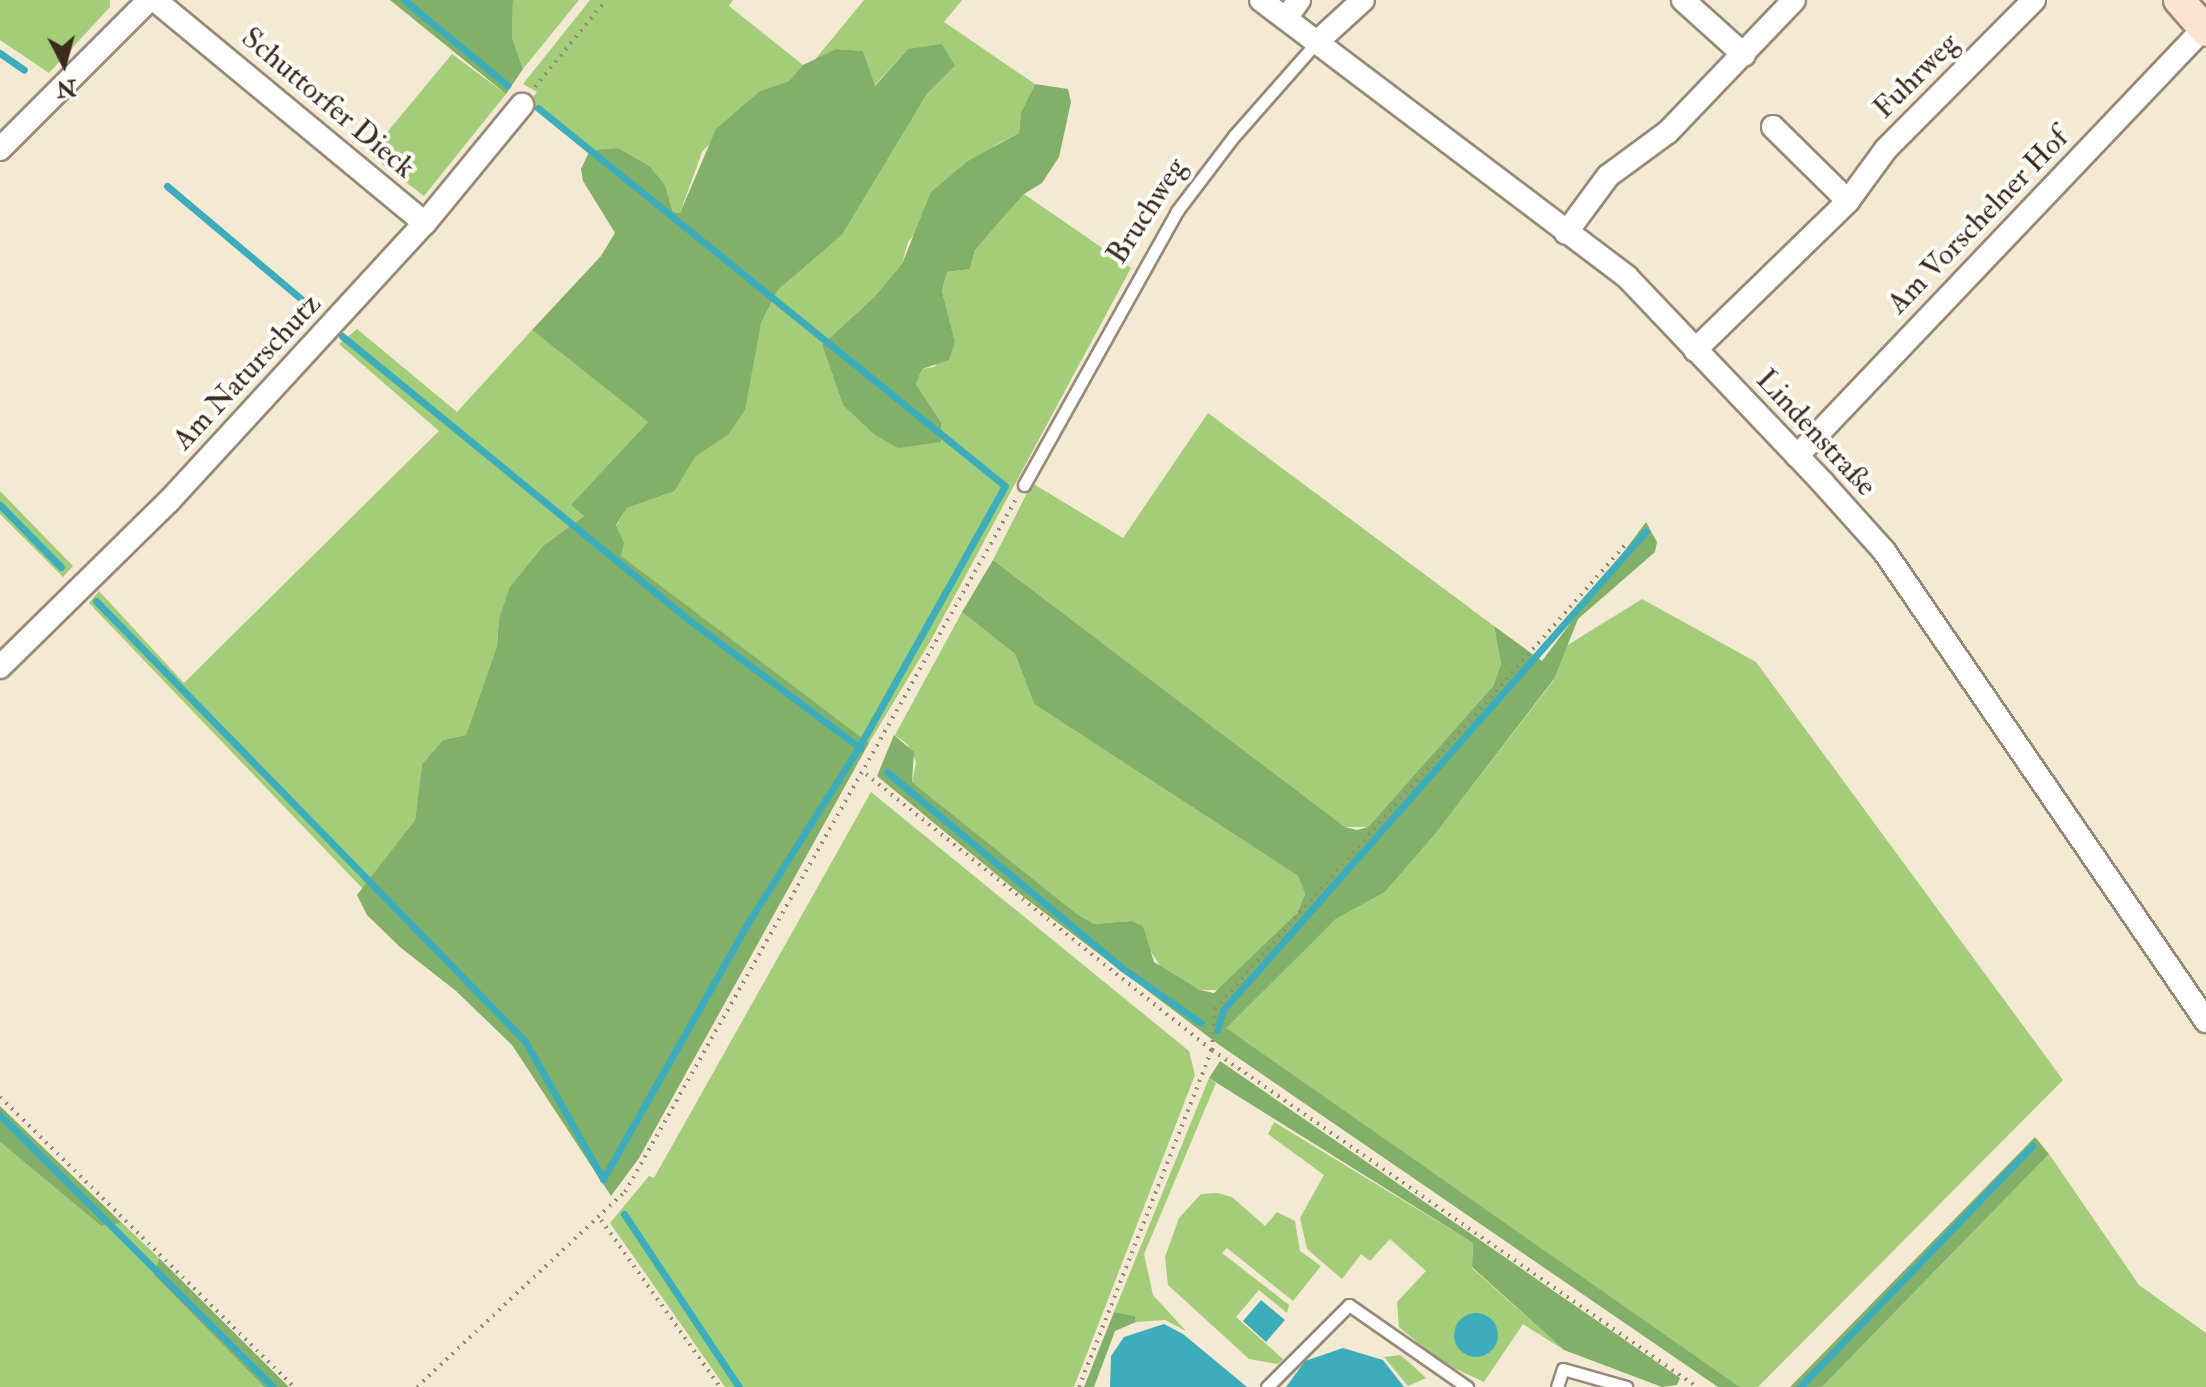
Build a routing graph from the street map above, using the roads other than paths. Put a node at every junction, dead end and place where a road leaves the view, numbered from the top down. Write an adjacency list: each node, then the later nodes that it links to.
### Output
1 (149, 0): 15 (street)
2 (155, 0): 17 (street, Schuttorfer Dieck)
3 (1261, 0): 9 (street, Lindenstraße)
4 (1363, 0): 11 (street, Bruchweg)
5 (1683, 0): 12 (street)
6 (1794, 0): 12 (street)
7 (2034, 0): 16 (street, Fuhrweg)
8 (2179, 0): 10 (street)
9 (1292, 9): 11 (street, Lindenstraße)
10 (2205, 29): 20 (street, Am Vorschelner Hof)
11 (1317, 42): 18 (street, Lindenstraße); 21 (lane, Bruchweg)
12 (1744, 55): 18 (street)
13 (522, 105): 17 (street, Am Naturschutz)
14 (1773, 127): 16 (street)
15 (0, 149)
16 (1848, 201): 19 (street, Fuhrweg)
17 (425, 223): 22 (street, Am Naturschutz)
18 (1566, 233): 19 (street, Lindenstraße)
19 (1695, 350): 20 (street, Lindenstraße)
20 (1797, 456): 23 (street, Lindenstraße)
21 (1024, 485)
22 (0, 667)
23 (2206, 1021)
24 (1267, 1387): 25 (lane)
25 (1467, 1387)
26 (1557, 1387): 27 (lane)
27 (1626, 1387)

